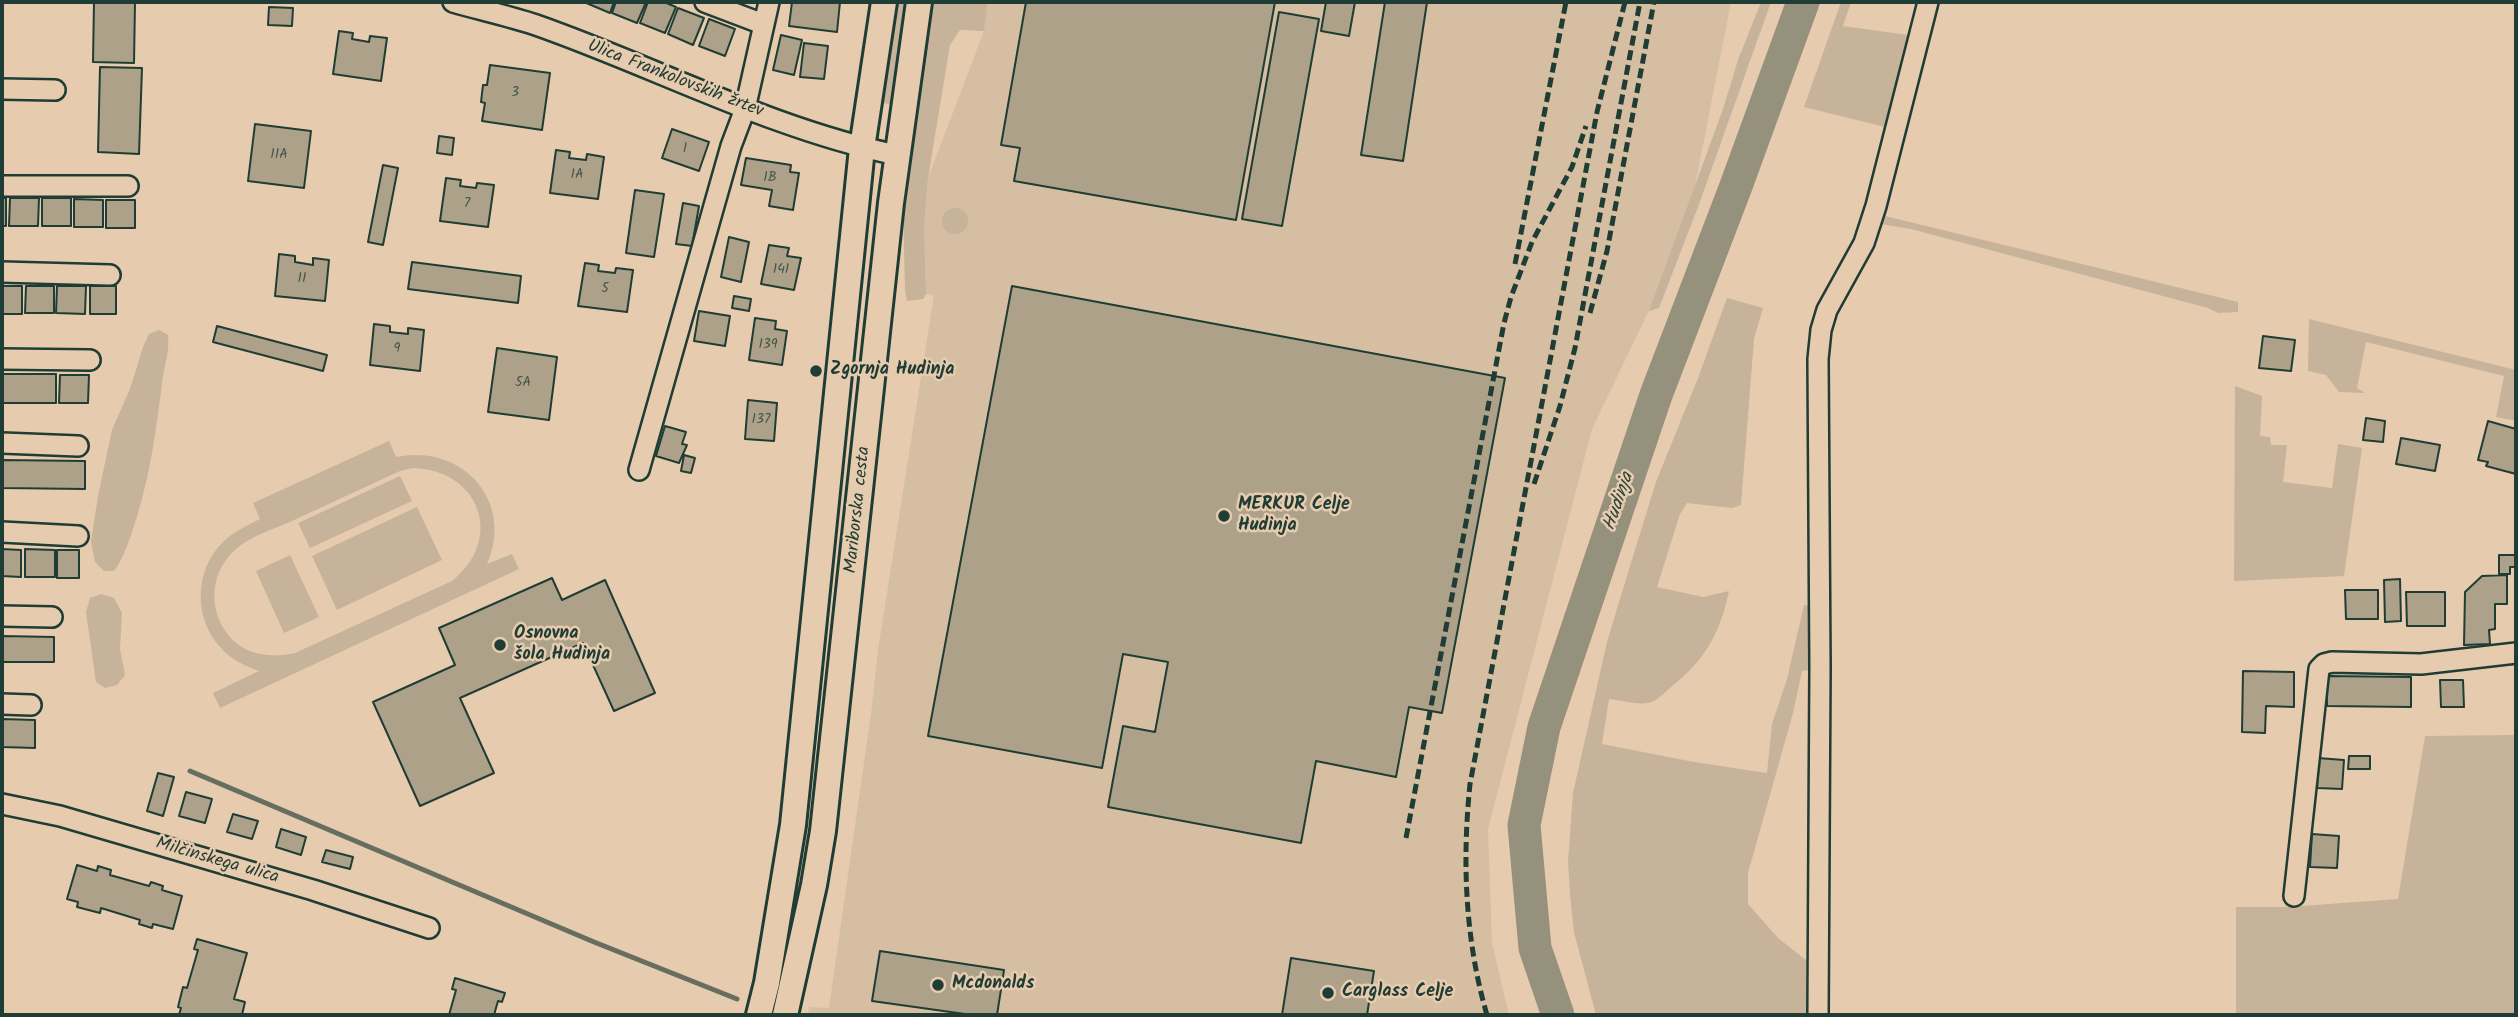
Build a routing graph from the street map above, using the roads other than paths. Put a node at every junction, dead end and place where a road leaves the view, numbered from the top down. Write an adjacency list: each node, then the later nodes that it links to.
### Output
1 (453, 2): 10 (street, Ulica Frankolovskih žrtev)
2 (705, 2): 7 (street)
3 (769, 2): 7 (street)
4 (884, 2): 11 (main road, Mariborska cesta)
5 (919, 2): 12 (main road, Mariborska cesta)
6 (1928, 2): 34 (street)
7 (764, 24): 10 (street)
8 (2, 89): 9 (street)
9 (55, 90)
10 (745, 108): 11 (street, Ulica Frankolovskih žrtev); 21 (street)
11 (862, 148): 12 (street, Ulica Frankolovskih žrtev); 32 (main road, Mariborska cesta)
12 (897, 155): 33 (main road, Mariborska cesta)
13 (2, 186): 14 (street)
14 (128, 186)
15 (2, 272): 16 (street)
16 (110, 275)
17 (2, 359): 18 (street)
18 (90, 360)
19 (2, 443): 20 (street)
20 (78, 446)
21 (639, 470)
22 (2, 532): 23 (street)
23 (78, 536)
24 (2, 616): 25 (street)
25 (52, 617)
26 (2516, 653): 30 (street)
27 (2, 704): 28 (street)
28 (31, 705)
29 (2, 804): 31 (street, Milčinskega ulica)
30 (2294, 896)
31 (429, 928)
32 (759, 1015)
33 (785, 1015)
34 (1818, 1015)

